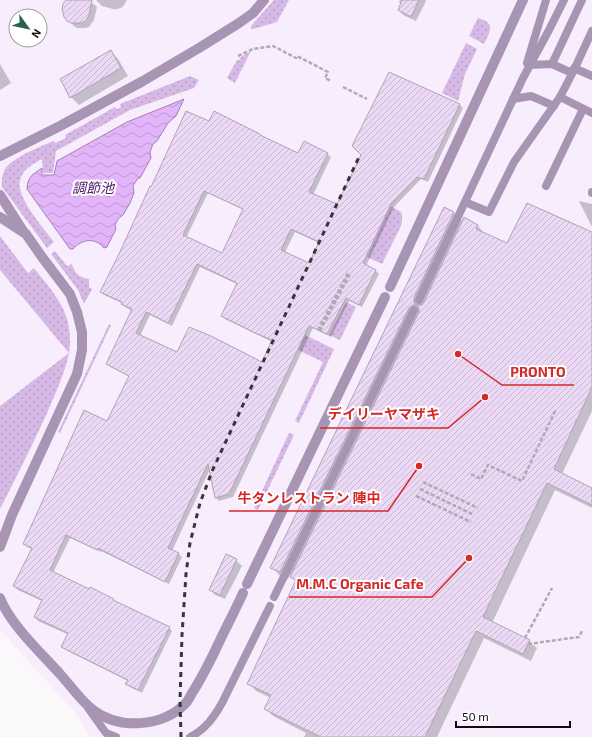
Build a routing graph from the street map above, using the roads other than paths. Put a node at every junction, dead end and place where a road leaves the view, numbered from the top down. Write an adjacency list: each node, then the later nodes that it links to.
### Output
1 (264, 0): 17 (street)
2 (523, 0): 23 (street)
3 (546, 0): 11 (lane)
4 (564, 0): 8 (lane)
5 (582, 0): 7 (lane)
6 (592, 31): 9 (lane)
7 (552, 64): 8 (lane); 9 (lane)
8 (530, 65): 11 (lane)
9 (573, 70): 10 (lane); 12 (lane)
10 (592, 76)
11 (523, 78): 13 (lane)
12 (560, 96): 14 (lane); 15 (lane)
13 (513, 99): 14 (lane); 20 (lane)
14 (554, 106): 20 (lane)
15 (583, 109): 16 (lane); 18 (lane)
16 (592, 113)
17 (0, 156)
18 (546, 186)
19 (0, 195): 22 (street)
20 (465, 202): 25 (lane)
21 (0, 217): 22 (street)
22 (26, 234): 27 (street)
23 (390, 286)
24 (385, 297): 31 (street)
25 (419, 300)
26 (414, 310): 28 (lane)
27 (0, 546)
28 (274, 597)
29 (1, 605): 31 (street)
30 (270, 606): 33 (lane)
31 (84, 703): 32 (lane)
32 (116, 737)
33 (190, 737)

